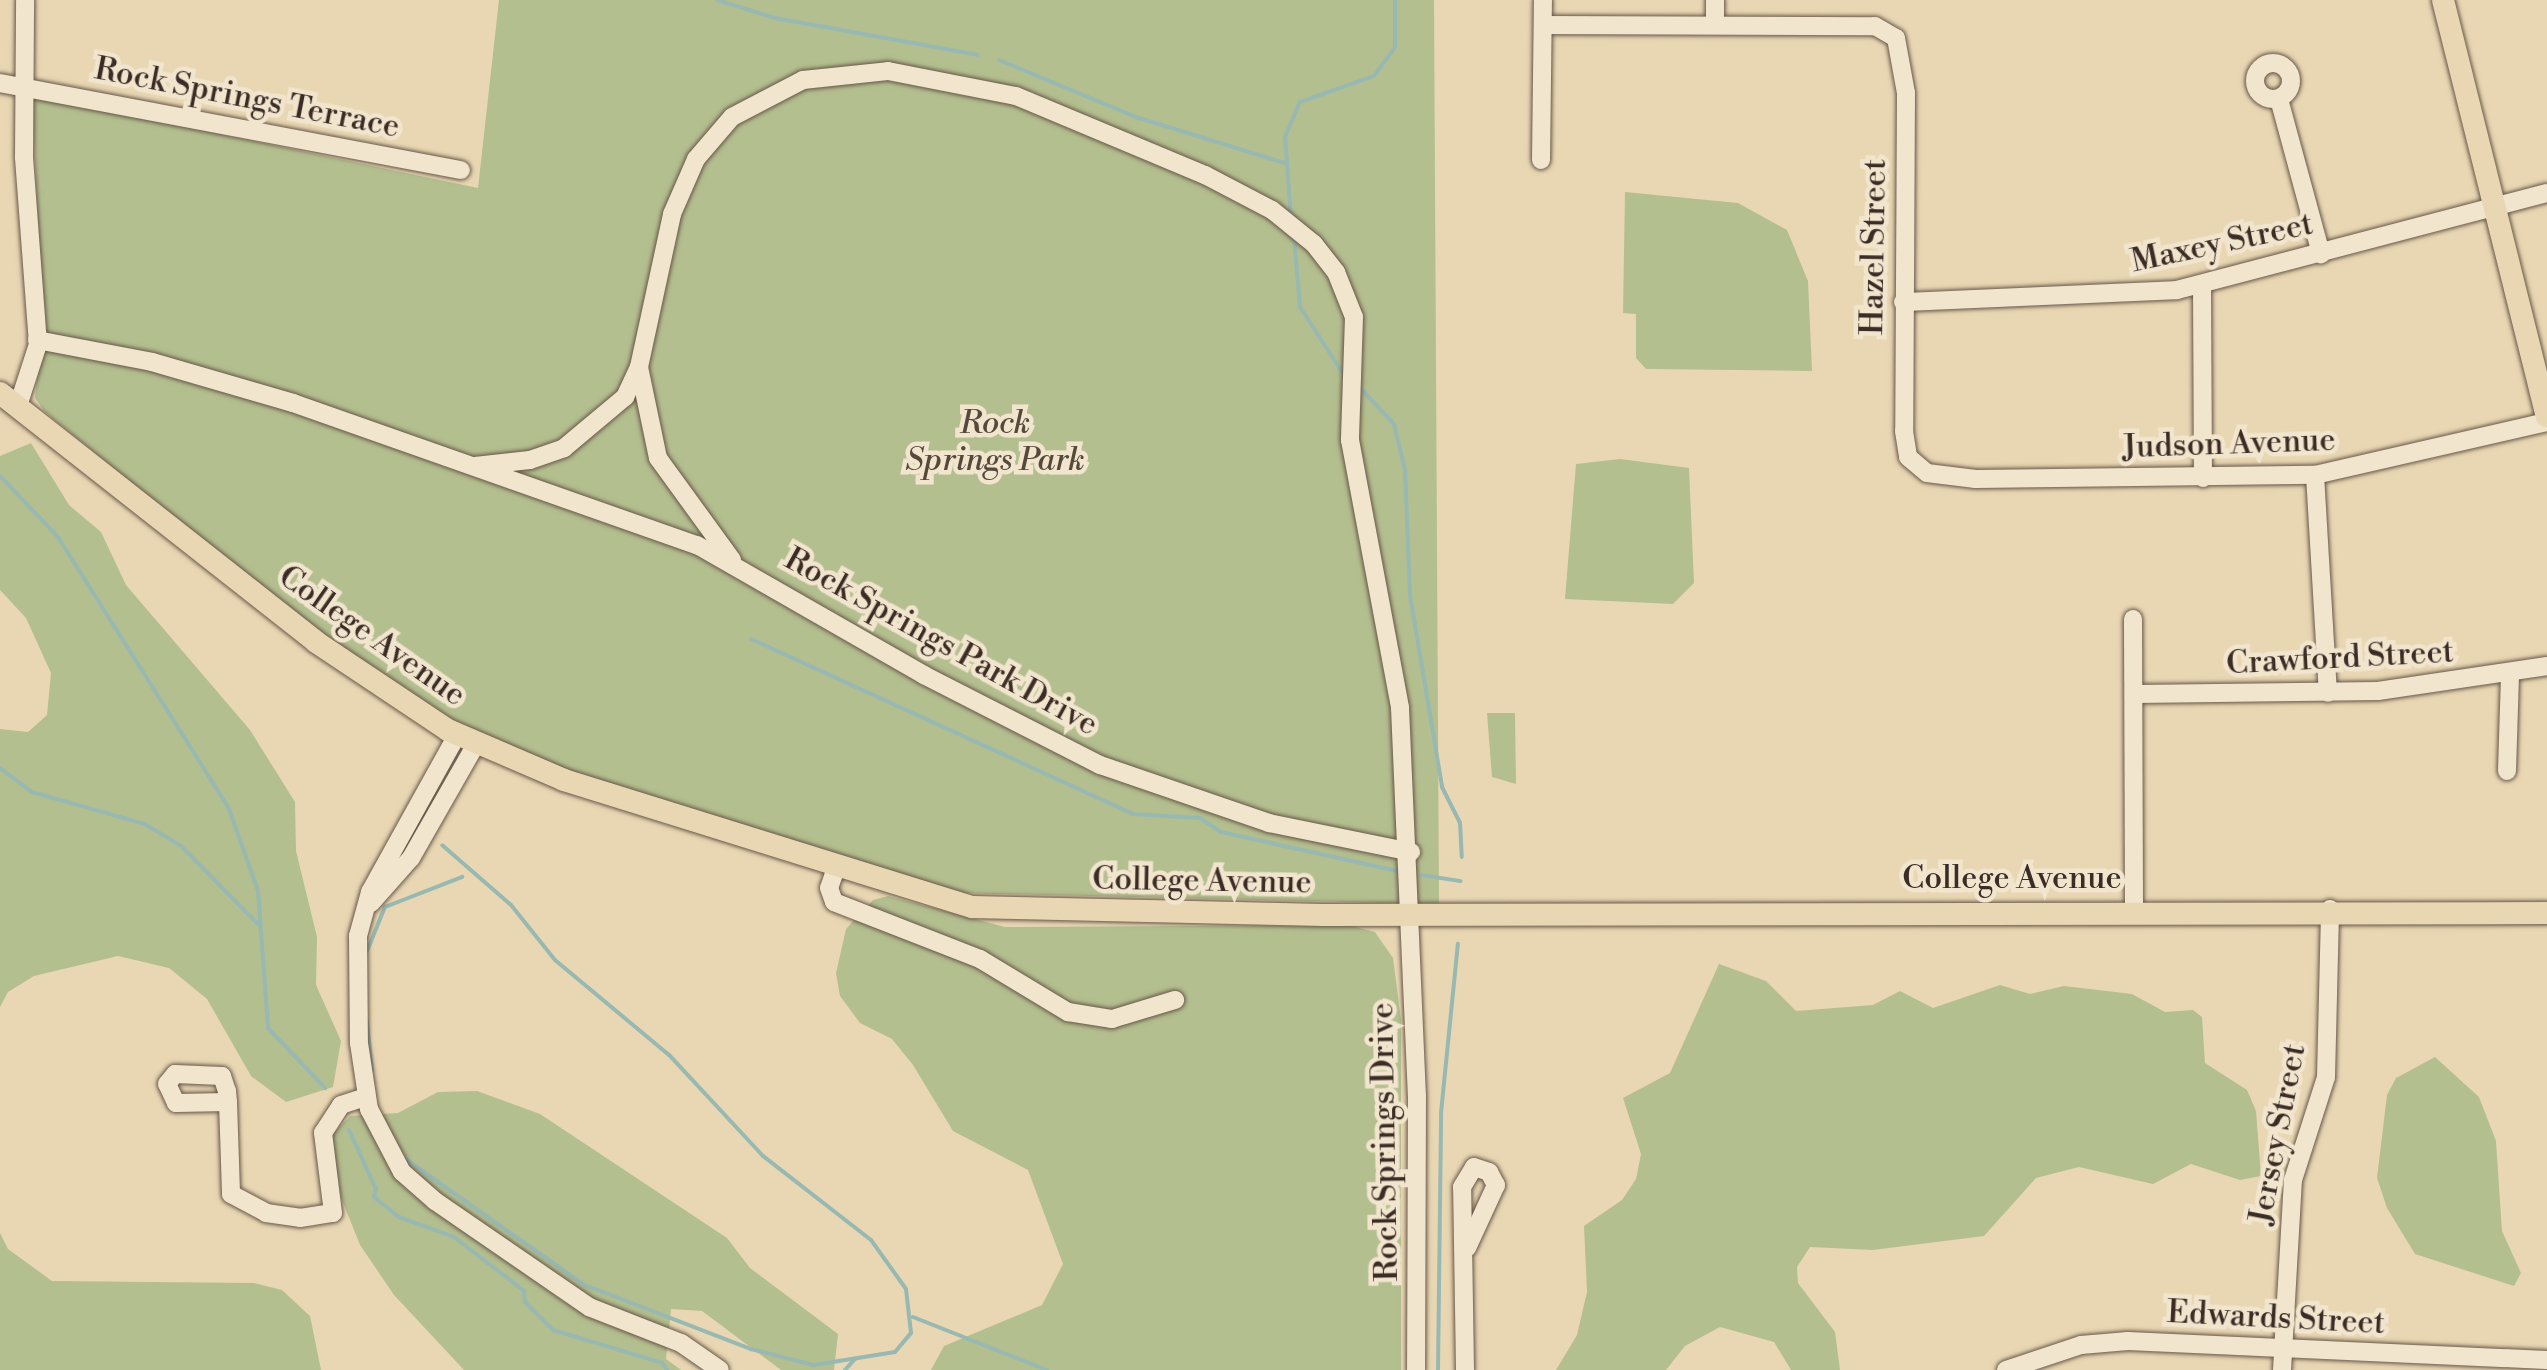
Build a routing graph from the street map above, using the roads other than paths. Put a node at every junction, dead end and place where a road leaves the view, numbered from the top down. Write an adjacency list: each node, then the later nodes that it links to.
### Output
1 (26, 0): 8 (street)
2 (1543, 0): 6 (street)
3 (1715, 0): 5 (street)
4 (2443, 0): 13 (main road)
5 (1715, 24): 6 (street); 16 (street, Hazel Street)
6 (1542, 25): 10 (street)
7 (0, 83): 8 (street, Rock Springs Terrace)
8 (22, 85): 11 (street, Rock Springs Terrace); 17 (street)
9 (2279, 98): 14 (street)
10 (1541, 160)
11 (460, 170)
12 (2547, 193): 13 (street, Maxey Street)
13 (2494, 207): 14 (street, Maxey Street); 20 (main road)
14 (2321, 254): 15 (street, Maxey Street)
15 (2202, 285): 16 (street, Maxey Street); 24 (street)
16 (1903, 302): 21 (street, Hazel Street)
17 (38, 340): 19 (street); 22 (street, Rock Springs Park Drive)
18 (639, 367): 22 (street, Rock Springs Park Drive); 25 (street, Rock Springs Park Drive); 33 (street, Rock Springs Park Drive)
19 (9, 399): 31 (main road, College Avenue)
20 (2547, 419): 23 (street, Judson Avenue)
21 (1912, 462): 24 (street, Judson Avenue)
22 (475, 466): 25 (street, Rock Springs Park Drive)
23 (2315, 475): 24 (street, Judson Avenue); 29 (street)
24 (2203, 478)
25 (732, 560): 33 (street, Rock Springs Park Drive)
26 (2132, 619): 30 (street)
27 (2547, 666): 28 (street, Crawford Street)
28 (2510, 673): 29 (street, Crawford Street); 32 (street)
29 (2328, 692): 30 (street, Crawford Street)
30 (2136, 694): 36 (street)
31 (467, 740): 34 (main road, College Avenue); 40 (street)
32 (2507, 771)
33 (1411, 852): 38 (street, Rock Springs Park Drive)
34 (837, 865): 38 (main road, College Avenue); 39 (street)
35 (2330, 909): 36 (main road, College Avenue); 37 (main road, College Avenue); 43 (street, Jersey Street)
36 (2134, 910): 38 (main road, College Avenue)
37 (2547, 912)
38 (1411, 914): 46 (street, Rock Springs Drive)
39 (1174, 1000)
40 (365, 1097): 41 (street); 45 (street)
41 (228, 1102)
42 (1467, 1248): 47 (street)
43 (2283, 1347): 44 (street, Edwards Street); 48 (street, Edwards Street); 49 (street, Jersey Street)
44 (2547, 1360)
45 (720, 1370)
46 (1416, 1370)
47 (1465, 1370)
48 (2006, 1370)
49 (2282, 1370)

